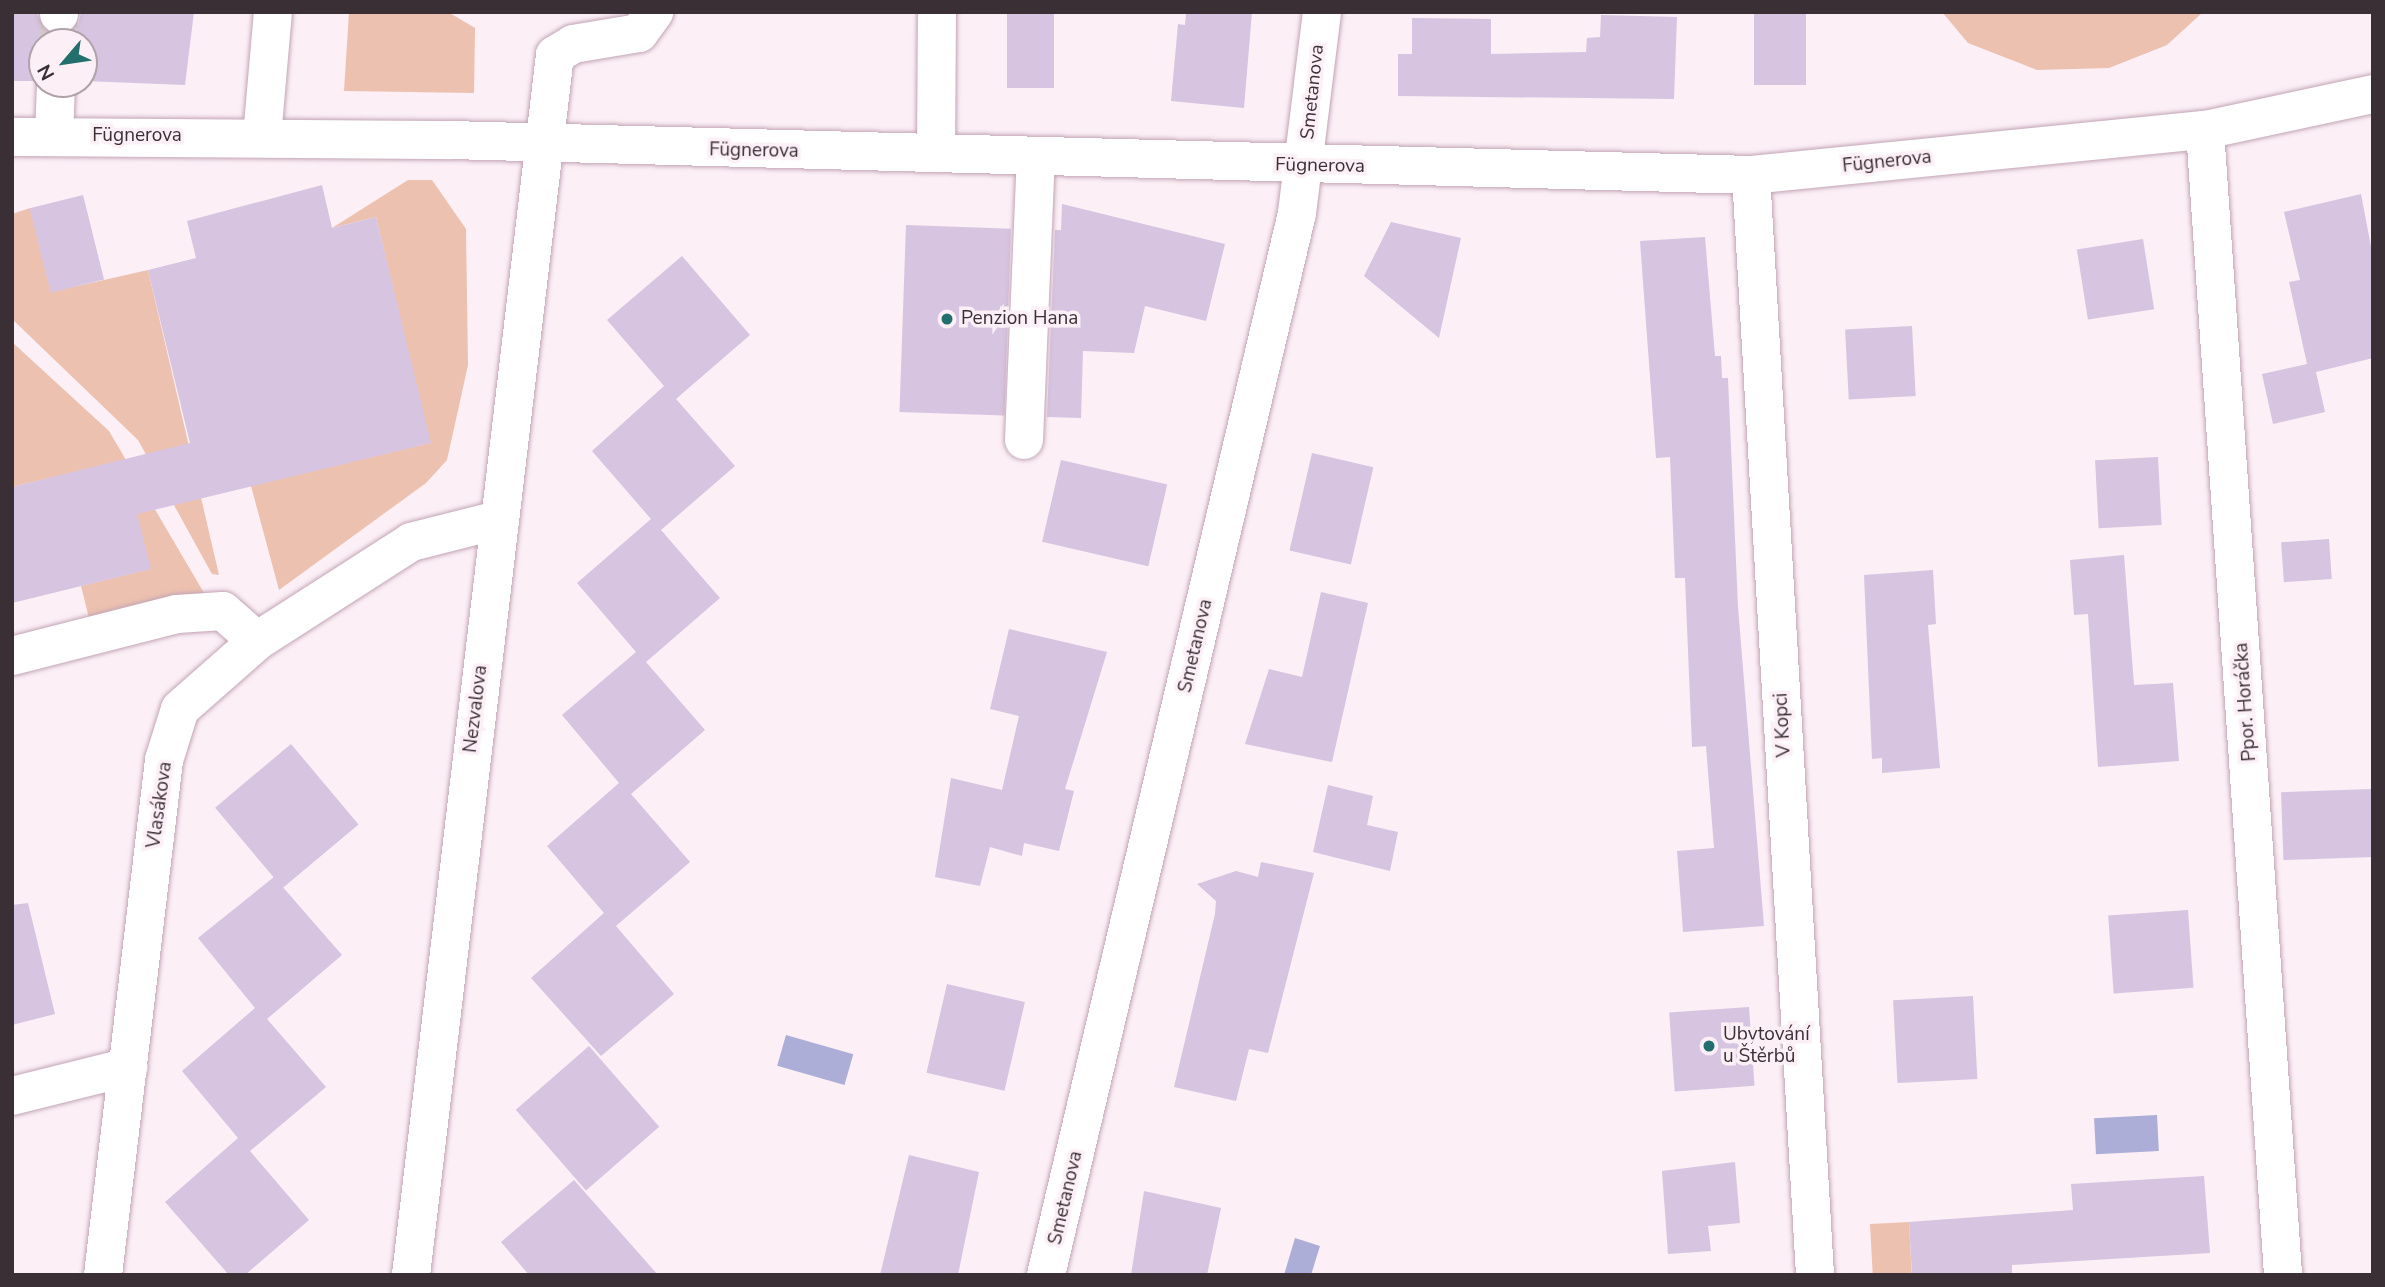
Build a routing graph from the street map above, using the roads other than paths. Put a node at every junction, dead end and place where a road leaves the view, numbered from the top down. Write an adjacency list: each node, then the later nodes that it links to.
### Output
1 (273, 12): 10 (street)
2 (654, 12): 11 (street, Nezvalova)
3 (937, 12): 12 (street)
4 (1322, 12): 14 (street, Smetanova)
5 (2373, 94): 7 (street, Fügnerova)
6 (55, 98): 8 (street)
7 (2205, 130): 15 (street, Fügnerova); 26 (street, Ppor. Horáčka)
8 (54, 135): 9 (street, Fügnerova); 10 (street, Fügnerova)
9 (12, 137)
10 (262, 137): 11 (street, Fügnerova)
11 (545, 145): 12 (street, Fügnerova); 17 (street, Nezvalova)
12 (936, 153): 13 (street, Fügnerova)
13 (1036, 157): 14 (street, Fügnerova); 16 (street)
14 (1303, 166): 15 (street, Fügnerova); 24 (street, Smetanova)
15 (1751, 175): 25 (street, V Kopci)
16 (1024, 440)
17 (498, 520): 18 (street, Vlasákova); 23 (street, Nezvalova)
18 (257, 641): 19 (street); 20 (street, Vlasákova)
19 (12, 656)
20 (128, 1068): 21 (street); 22 (street, Vlasákova)
21 (12, 1096)
22 (103, 1275)
23 (411, 1275)
24 (1046, 1275)
25 (1815, 1275)
26 (2283, 1275)

